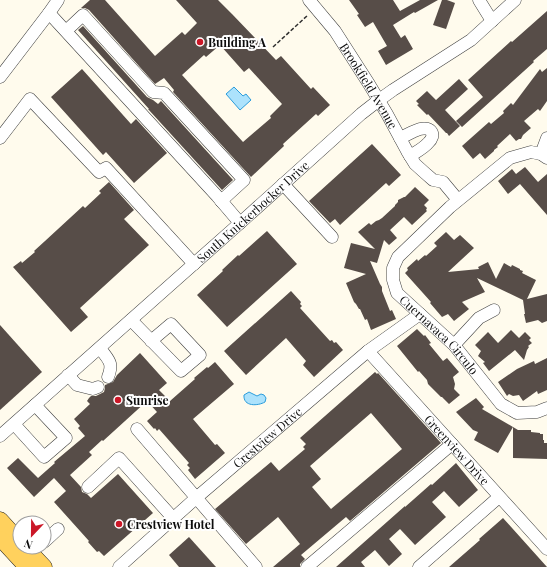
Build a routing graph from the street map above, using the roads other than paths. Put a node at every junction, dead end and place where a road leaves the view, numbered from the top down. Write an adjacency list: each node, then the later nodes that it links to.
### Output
1 (58, 0): 5 (street)
2 (479, 0): 6 (street)
3 (515, 0): 6 (street, South Knickerbocker Drive)
4 (313, 4): 9 (street, Brookfield Avenue)
5 (50, 13): 7 (street); 8 (street)
6 (492, 21): 9 (street, South Knickerbocker Drive)
7 (66, 31): 17 (street); 17 (street)
8 (0, 77)
9 (379, 100): 11 (street, Brookfield Avenue); 15 (street, South Knickerbocker Drive)
10 (0, 138): 20 (street)
11 (400, 138): 13 (street, Brookfield Avenue); 13 (street)
12 (547, 138): 14 (street)
13 (410, 156): 16 (street, Brookfield Avenue)
14 (544, 156): 16 (street, Cuernavaca Circulo)
15 (283, 184): 18 (street, South Knickerbocker Drive); 19 (street)
16 (458, 200): 22 (street, Cuernavaca Circulo)
17 (221, 201): 18 (street)
18 (240, 223): 20 (street, South Knickerbocker Drive)
19 (332, 238)
20 (194, 264): 23 (street, South Knickerbocker Drive)
21 (494, 310): 25 (street)
22 (420, 314): 25 (street, Cuernavaca Circulo); 27 (street, Crestview Drive)
23 (131, 320): 24 (street); 26 (street, South Knickerbocker Drive)
24 (151, 341)
25 (454, 345): 32 (street, Cuernavaca Circulo)
26 (100, 348): 28 (street, South Knickerbocker Drive); 29 (street)
27 (368, 351): 36 (street, Greenview Drive); 39 (street, Crestview Drive)
28 (68, 375): 30 (street); 31 (street, South Knickerbocker Drive)
29 (108, 377)
30 (98, 387)
31 (35, 405): 33 (street, South Knickerbocker Drive); 33 (street)
32 (547, 408)
33 (14, 424): 35 (street, South Knickerbocker Drive)
34 (137, 429): 39 (street)
35 (0, 436)
36 (452, 444): 38 (street, Greenview Drive); 53 (street)
37 (88, 487): 40 (street)
38 (499, 497): 46 (street, Greenview Drive); 54 (street)
39 (196, 498): 40 (street, Crestview Drive); 52 (street)
40 (173, 518): 51 (street, Crestview Drive)
41 (2, 528): 44 (main road); 45 (main road)
42 (58, 529): 43 (street)
43 (52, 535)
44 (12, 536)
45 (12, 546)
46 (547, 549)
47 (0, 553): 49 (main road)
48 (31, 555): 50 (main road)
49 (12, 567)
50 (44, 567)
51 (119, 567)
52 (256, 567)
53 (307, 567)
54 (419, 567)

